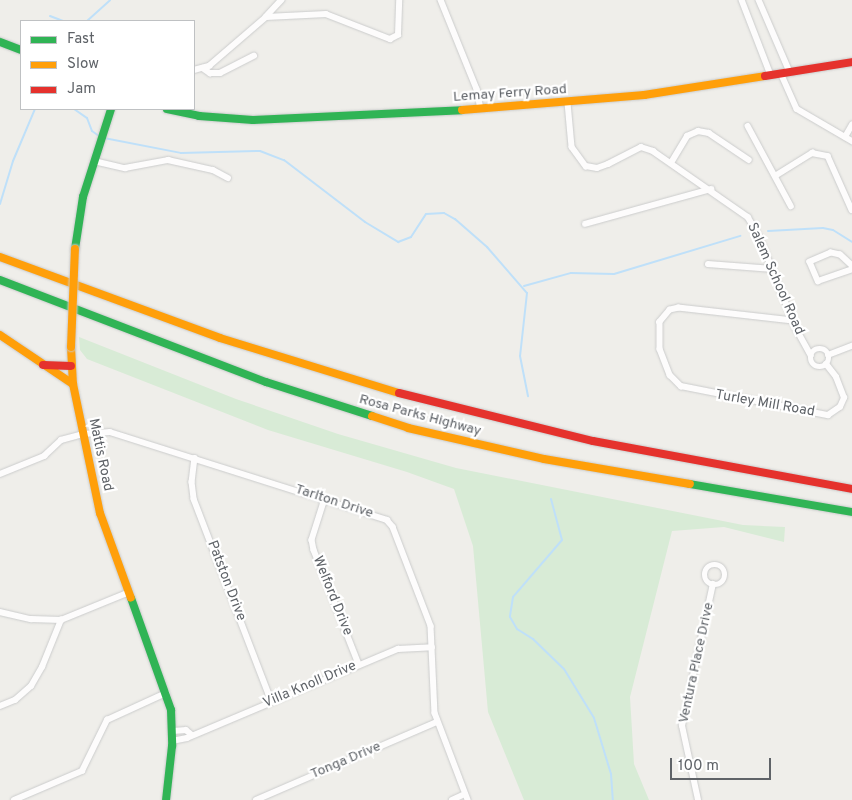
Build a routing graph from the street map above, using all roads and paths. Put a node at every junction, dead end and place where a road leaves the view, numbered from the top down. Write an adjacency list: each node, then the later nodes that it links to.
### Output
1 (282, 0): 6 (street)
2 (399, 0): 6 (street)
3 (441, 0): 17 (street)
4 (742, 0): 15 (street)
5 (759, 0): 13 (street)
6 (266, 17): 11 (street)
7 (0, 42): 8 (main road)
8 (20, 50)
9 (254, 56): 11 (street)
10 (852, 62): 13 (main road, Lemay Ferry Road)
11 (203, 68): 12 (street)
12 (195, 70)
13 (790, 72): 14 (main road, Lemay Ferry Road)
14 (781, 73): 15 (main road, Lemay Ferry Road); 22 (street)
15 (771, 75): 16 (main road, Lemay Ferry Road)
16 (568, 103): 17 (main road, Lemay Ferry Road); 26 (street, Salem School Road)
17 (481, 109): 19 (main road, Lemay Ferry Road)
18 (111, 110): 25 (main road, Mattis Road)
19 (172, 110)
20 (852, 125): 22 (street)
21 (748, 126): 27 (street)
22 (845, 137): 23 (street)
23 (852, 141)
24 (749, 160): 26 (street)
25 (94, 161): 28 (street); 45 (main road, Mattis Road, bridge)
26 (671, 163): 29 (street, Salem School Road)
27 (775, 176): 30 (street); 31 (street)
28 (228, 178)
29 (711, 189): 32 (street); 36 (street, Salem School Road)
30 (791, 206)
31 (852, 210)
32 (585, 224)
33 (0, 256): 50 (main road, Rosa Parks Highway)
34 (708, 264): 36 (street)
35 (852, 267): 35 (street)
36 (773, 269): 38 (street, Salem School Road)
37 (0, 280): 52 (main road, Rosa Parks Highway)
38 (793, 320): 41 (street, Salem School Road); 43 (street, Turley Mill Road)
39 (0, 335): 44 (main road)
40 (851, 349): 42 (street)
41 (811, 355): 42 (street); 43 (street)
42 (828, 355): 43 (street)
43 (826, 364)
44 (43, 365): 45 (main road); 46 (main road)
45 (71, 366): 46 (main road, Mattis Road)
46 (73, 384): 47 (main road, Mattis Road)
47 (83, 434): 48 (street, Tarlton Drive); 49 (street, Tarlton Drive); 54 (main road, Mattis Road)
48 (195, 458): 51 (street, Tarlton Drive); 60 (street, Patston Drive)
49 (0, 474)
50 (852, 489)
51 (325, 499): 57 (street, Tarlton Drive); 58 (street, Welford Drive)
52 (852, 512)
53 (713, 584): 71 (street, Ventura Place Drive)
54 (127, 593): 56 (street); 59 (main road, Mattis Road)
55 (0, 612): 56 (street)
56 (61, 620): 61 (street)
57 (432, 647): 58 (street, Villa Knoll Drive); 62 (street, Tarlton Drive)
58 (359, 664): 60 (street, Villa Knoll Drive)
59 (166, 693): 63 (main road, Mattis Road); 67 (street)
60 (272, 702): 64 (street, Villa Knoll Drive)
61 (0, 706)
62 (437, 722): 66 (street, Tarlton Drive); 69 (street, Tonga Drive)
63 (172, 731): 64 (street); 65 (main road, Mattis Road)
64 (191, 734): 65 (street, Villa Knoll Drive)
65 (172, 741): 68 (main road, Mattis Road)
66 (466, 797): 70 (street)
67 (14, 800)
68 (166, 800)
69 (256, 800)
70 (452, 800)
71 (698, 800)

